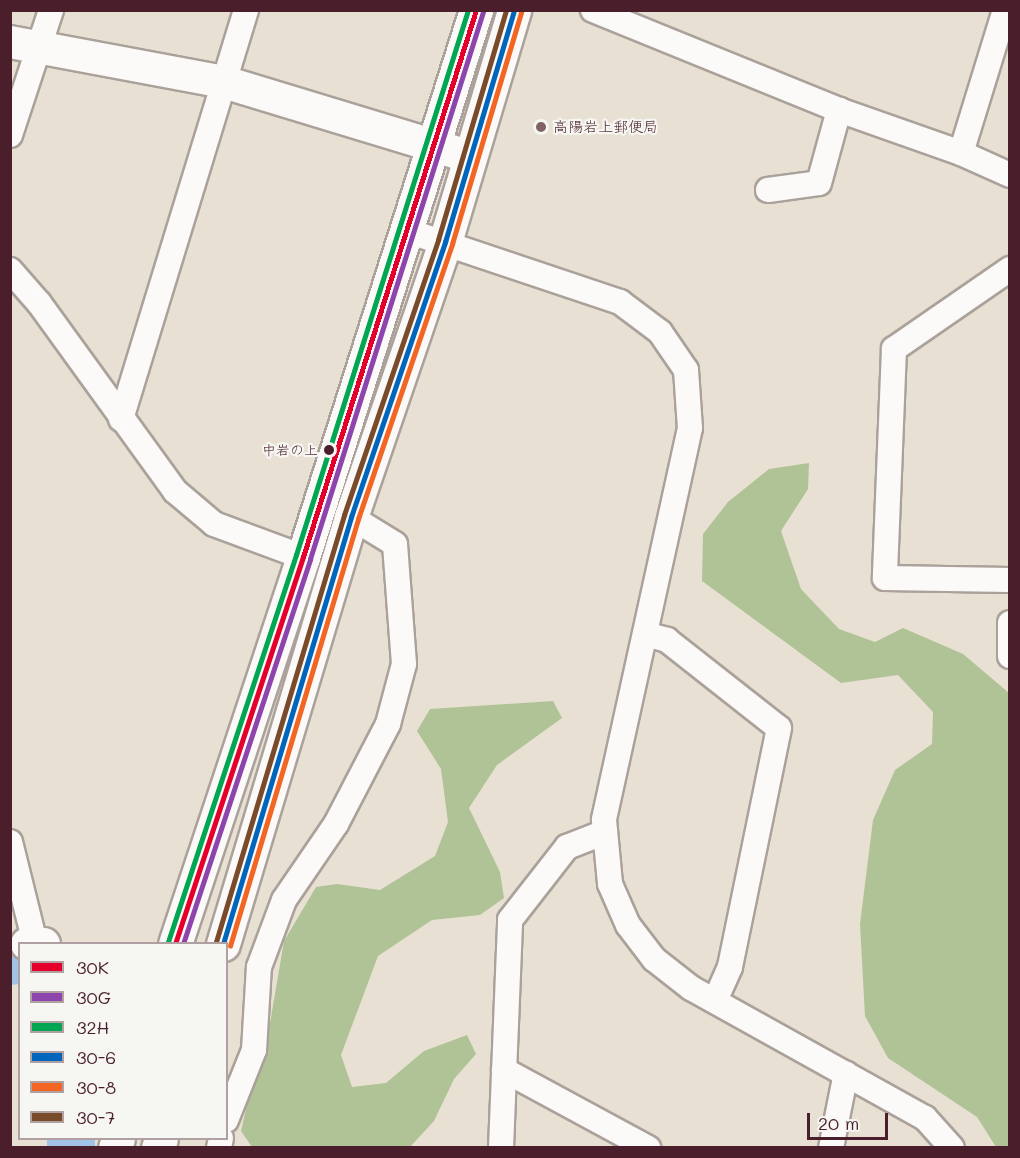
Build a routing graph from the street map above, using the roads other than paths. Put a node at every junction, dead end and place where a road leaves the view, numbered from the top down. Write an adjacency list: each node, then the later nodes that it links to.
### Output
1 (51, 10): 7 (street)
2 (246, 10): 8 (street)
3 (477, 10): 11 (main road)
4 (514, 10): 13 (main road)
5 (593, 10): 9 (street)
6 (1005, 10): 12 (street)
7 (25, 45): 8 (street); 10 (street)
8 (224, 82): 11 (street); 20 (street)
9 (839, 110): 12 (street); 15 (street)
10 (10, 135)
11 (432, 146): 13 (street); 16 (main road)
12 (961, 153): 14 (street)
13 (471, 157): 17 (main road)
14 (1010, 175)
15 (768, 190)
16 (405, 230): 17 (street); 22 (main road)
17 (445, 242): 21 (main road); 25 (street)
18 (10, 270): 20 (street)
19 (1009, 272): 23 (street)
20 (121, 418): 22 (street)
21 (351, 517): 31 (main road); 35 (street)
22 (303, 557): 30 (main road)
23 (1010, 580)
24 (1010, 622): 26 (street)
25 (645, 634): 27 (street); 32 (street)
26 (1010, 656)
27 (606, 832): 32 (street); 33 (street)
28 (10, 842): 29 (street)
29 (35, 942)
30 (176, 942)
31 (224, 942)
32 (715, 1001): 34 (street)
33 (504, 1070): 36 (street); 37 (street)
34 (846, 1073): 38 (street); 39 (street)
35 (228, 1115)
36 (501, 1148)
37 (648, 1148)
38 (831, 1148)
39 (952, 1148)

